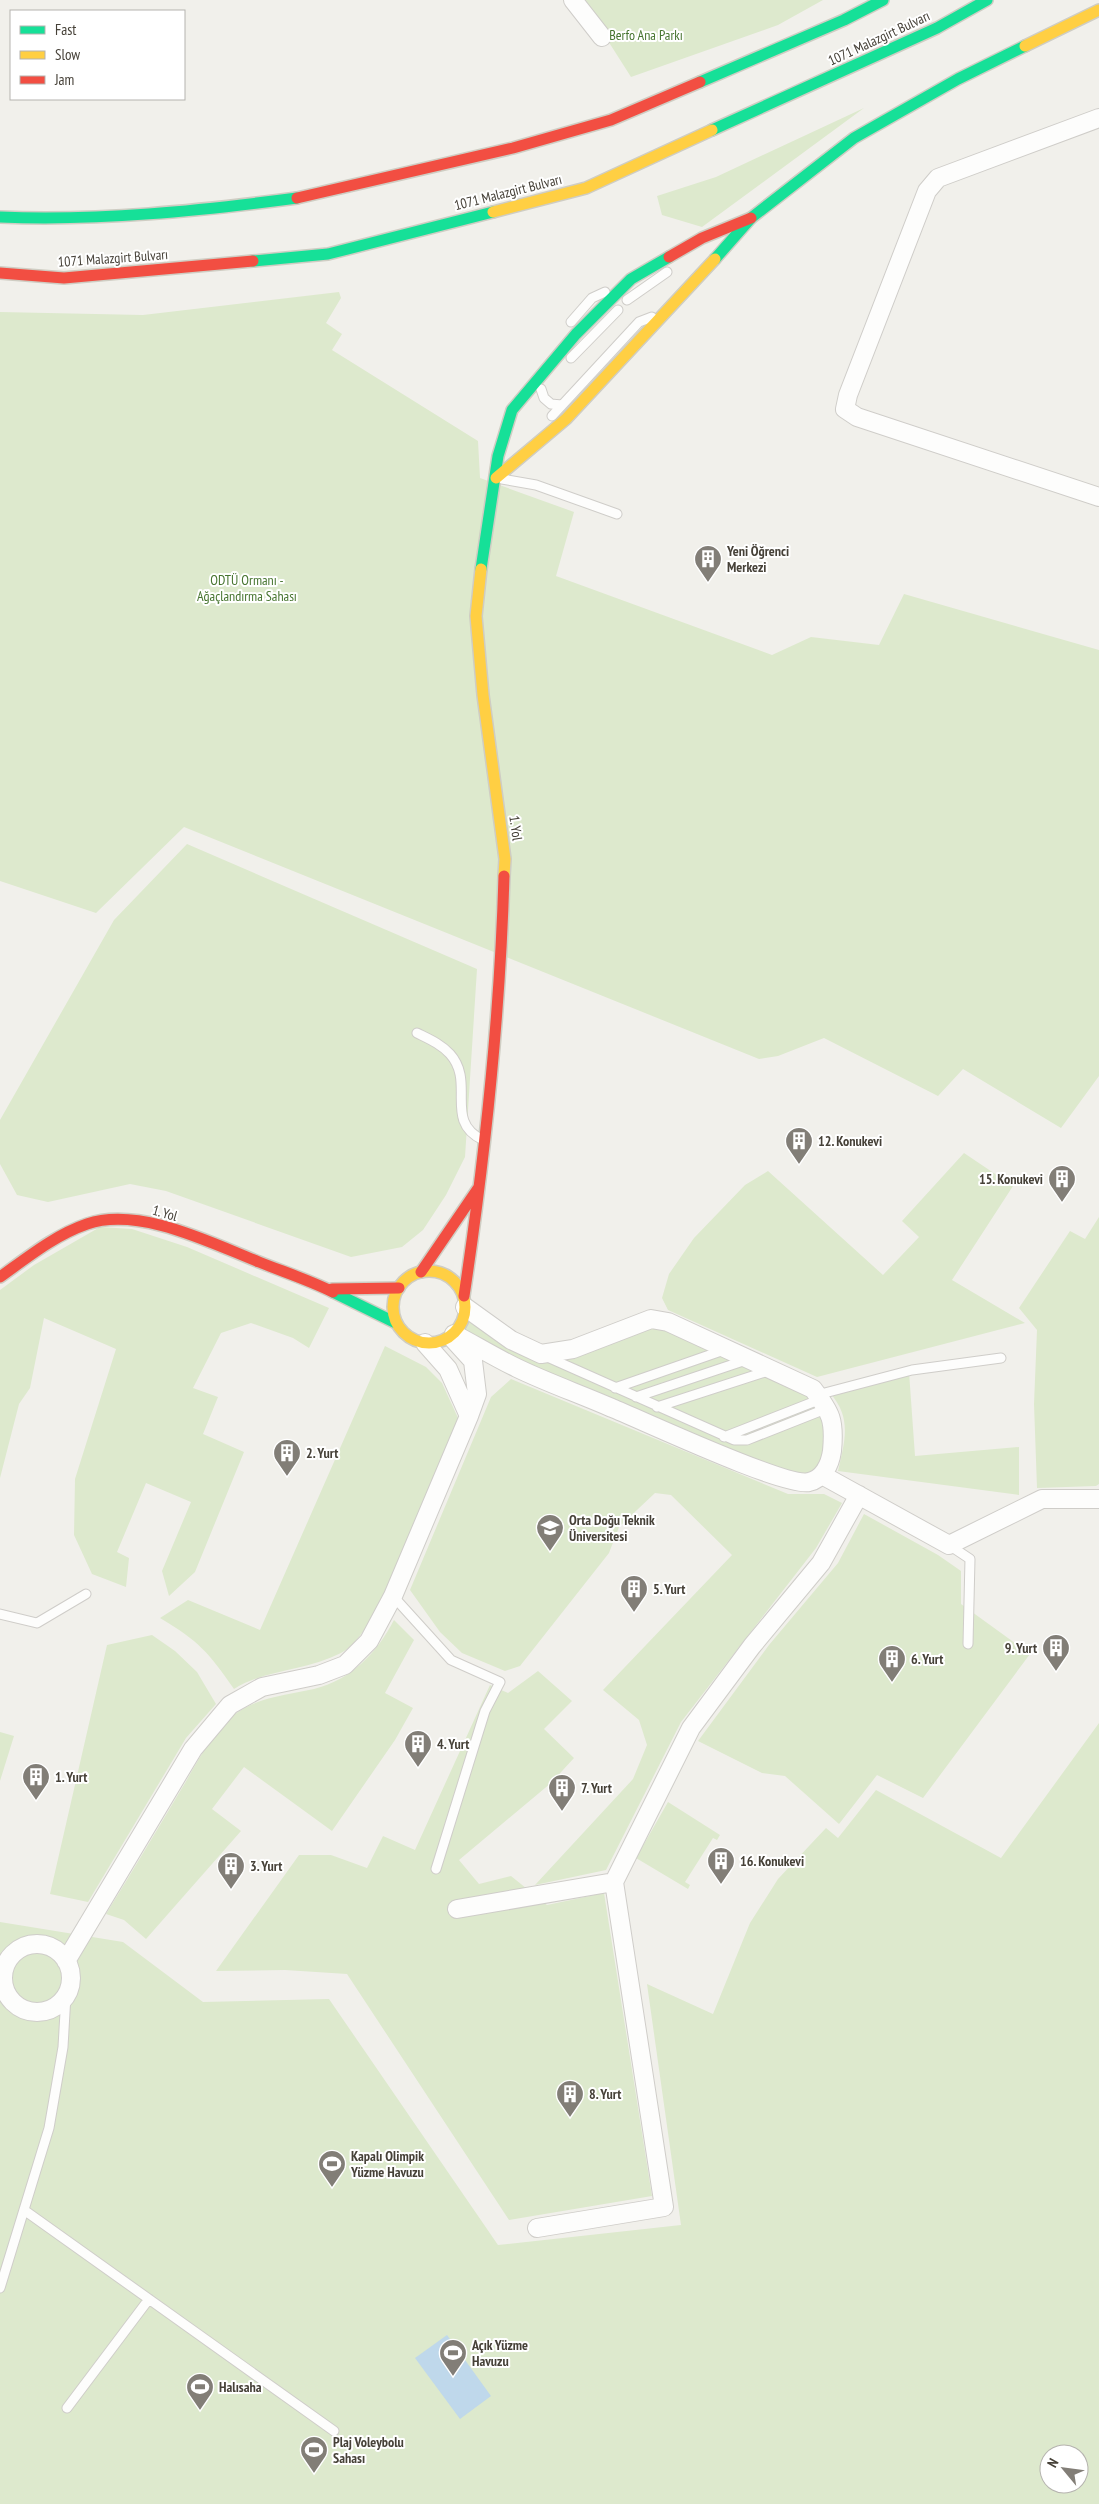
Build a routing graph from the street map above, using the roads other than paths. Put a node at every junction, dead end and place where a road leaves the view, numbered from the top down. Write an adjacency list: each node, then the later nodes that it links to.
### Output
1 (573, 0): 5 (street)
2 (883, 0): 7 (street)
3 (987, 0): 11 (street, 1071 Malazgirt Bulvarı)
4 (1099, 10): 8 (street)
5 (602, 37)
6 (1099, 118): 23 (street)
7 (0, 217)
8 (751, 218): 9 (lane); 12 (street, 1. Yol); 14 (street)
9 (704, 248)
10 (672, 269): 13 (lane)
11 (0, 273)
12 (631, 280): 13 (lane); 15 (lane); 21 (street, 1. Yol)
13 (633, 294): 16 (lane)
14 (670, 309): 17 (lane); 22 (street)
15 (566, 329)
16 (542, 389): 17 (lane); 18 (lane)
17 (562, 405): 22 (lane)
18 (527, 407)
19 (501, 412): 21 (lane)
20 (520, 419): 21 (lane)
21 (498, 456): 22 (street, 1. Yol)
22 (496, 478): 24 (lane); 26 (street, 1. Yol)
23 (1099, 497)
24 (617, 514)
25 (417, 1033): 26 (lane)
26 (485, 1142): 27 (street, 1. Yol)
27 (481, 1183): 28 (street); 32 (street, 1. Yol)
28 (421, 1272): 30 (street); 32 (street)
29 (0, 1278): 31 (street, 1. Yol)
30 (399, 1288): 31 (street); 33 (street)
31 (327, 1289): 33 (street, 1. Yol)
32 (464, 1301): 34 (street); 37 (street)
33 (396, 1322): 35 (street)
34 (452, 1335): 35 (street); 45 (street); 46 (street)
35 (425, 1343): 45 (street)
36 (726, 1349): 37 (street); 39 (street); 41 (lane)
37 (541, 1354): 41 (lane)
38 (1001, 1358): 43 (lane)
39 (749, 1359): 40 (street); 42 (lane)
40 (771, 1370): 43 (street); 44 (lane)
41 (615, 1388): 42 (lane)
42 (636, 1398): 44 (lane)
43 (822, 1400): 44 (lane); 46 (street)
44 (657, 1407)
45 (470, 1416): 51 (street)
46 (822, 1475): 47 (street)
47 (860, 1495): 49 (street); 55 (street)
48 (1099, 1498): 49 (street)
49 (950, 1545): 53 (lane)
50 (86, 1594): 52 (lane)
51 (393, 1596): 54 (lane); 57 (street)
52 (0, 1614)
53 (968, 1644)
54 (436, 1869)
55 (614, 1882): 56 (street); 60 (street)
56 (457, 1909)
57 (66, 1961): 58 (street); 58 (street)
58 (66, 1995): 59 (lane)
59 (24, 2210): 61 (lane); 62 (lane)
60 (537, 2228)
61 (0, 2288)
62 (149, 2299): 63 (lane); 64 (lane)
63 (67, 2408)
64 (334, 2431)

